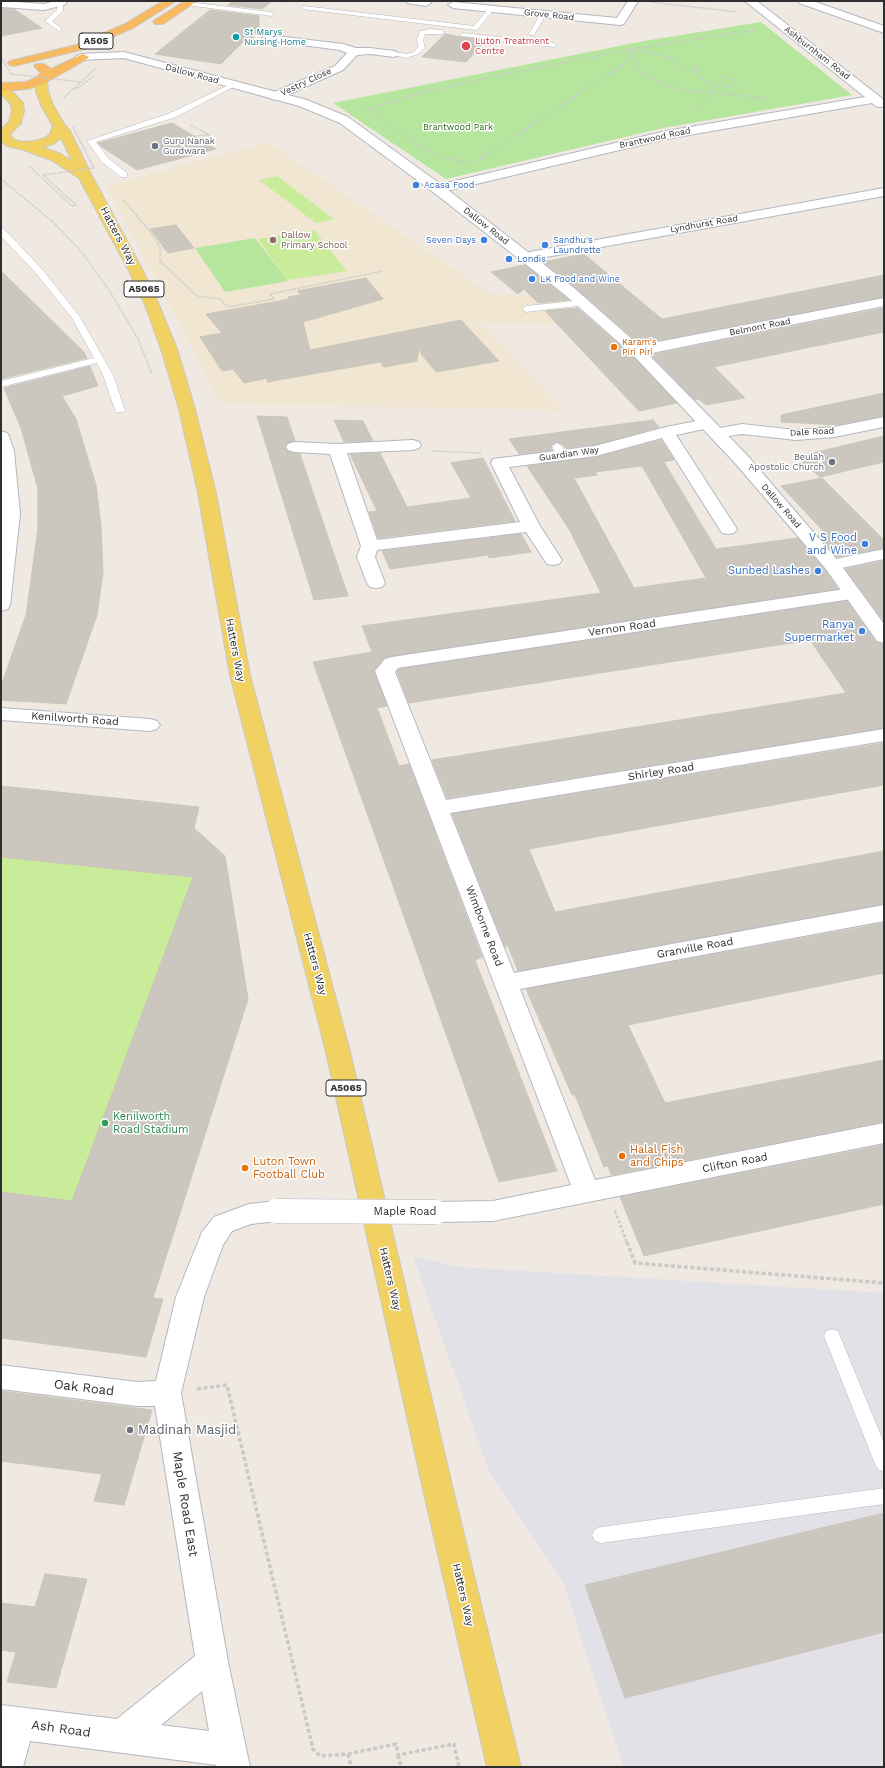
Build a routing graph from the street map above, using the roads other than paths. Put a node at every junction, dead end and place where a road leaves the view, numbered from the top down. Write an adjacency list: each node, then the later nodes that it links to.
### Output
1 (170, 1): 27 (highway, A505)
2 (411, 1): 8 (street)
3 (633, 1): 14 (street, Grove Road)
4 (750, 1): 33 (street, Ashburnham Road)
5 (802, 1): 16 (street)
6 (61, 2): 10 (street); 15 (lane)
7 (190, 3): 13 (lane); 21 (highway, A505)
8 (426, 3)
9 (455, 3): 12 (street, Grove Road)
10 (1, 4)
11 (304, 8): 12 (lane)
12 (491, 9): 14 (street, Grove Road)
13 (271, 14)
14 (543, 14): 19 (lane)
15 (59, 29)
16 (884, 30)
17 (446, 33): 24 (lane)
18 (454, 33): 22 (lane)
19 (532, 34)
20 (268, 38): 23 (street)
21 (118, 42): 25 (street); 26 (highway, A505)
22 (554, 45)
23 (354, 52): 24 (street); 32 (street, Vestry Close)
24 (394, 54)
25 (124, 55): 26 (street, Dallow Road); 30 (street, Dallow Road)
26 (81, 57): 29 (highway, A505)
27 (14, 62): 28 (highway); 29 (highway)
28 (1, 64)
29 (43, 78): 31 (highway); 34 (main road, Hatters Way)
30 (233, 85): 32 (street, Dallow Road); 38 (lane)
31 (1, 87): 35 (main road)
32 (276, 96): 40 (street, Dallow Road)
33 (879, 102): 40 (street, Brantwood Road)
34 (59, 126): 36 (main road); 39 (main road, Hatters Way / A5065)
35 (3, 135): 36 (main road, Hatters Way)
36 (25, 146): 37 (main road); 39 (main road, Hatters Way / A5065)
37 (1, 149)
38 (124, 175)
39 (85, 176): 90 (main road, Hatters Way / A5065)
40 (438, 189): 43 (street, Dallow Road)
41 (884, 192): 43 (street, Lyndhurst Road)
42 (1, 231): 48 (lane)
43 (524, 257): 45 (street, Dallow Road)
44 (884, 302): 47 (street, Belmont Road)
45 (583, 303): 46 (lane); 47 (street, Dallow Road)
46 (526, 309)
47 (637, 352): 52 (street, Dallow Road)
48 (100, 359): 49 (lane); 50 (lane)
49 (1, 384)
50 (120, 410)
51 (884, 422): 52 (street, Dale Road)
52 (711, 428): 53 (street, Guardian Way); 63 (street, Dallow Road)
53 (666, 432): 58 (street, Guardian Way); 59 (street)
54 (1, 436): 64 (street)
55 (413, 445): 57 (street)
56 (294, 447): 57 (street)
57 (337, 449): 60 (street)
58 (531, 526): 60 (street); 62 (street)
59 (728, 529)
60 (370, 546): 65 (street)
61 (884, 554): 63 (street)
62 (553, 560)
63 (832, 566): 66 (street, Dallow Road)
64 (3, 580): 67 (street)
65 (376, 583)
66 (852, 594): 68 (street, Dallow Road); 69 (street, Vernon Road)
67 (1, 605)
68 (884, 637)
69 (392, 663): 73 (street, Wimborne Road)
70 (1, 714): 71 (street, Kenilworth Road)
71 (150, 725)
72 (884, 735): 73 (street, Shirley Road)
73 (438, 808): 75 (street, Wimborne Road)
74 (884, 913): 75 (street, Granville Road)
75 (506, 983): 77 (street, Wimborne Road)
76 (884, 1133): 77 (street, Clifton Road)
77 (597, 1190): 78 (street, Maple Road, bridge)
78 (223, 1224): 81 (street, Maple Road East)
79 (832, 1336): 82 (lane)
80 (1, 1378): 81 (street, Oak Road)
81 (167, 1393): 85 (street, Maple Road East)
82 (884, 1464)
83 (884, 1496): 84 (lane)
84 (602, 1535)
85 (212, 1662): 87 (street); 88 (street, Maple Road East)
86 (10, 1722): 87 (street, Ash Road); 89 (street)
87 (121, 1737): 88 (street, Ash Road)
88 (232, 1759)
89 (6, 1767)
90 (504, 1767)

